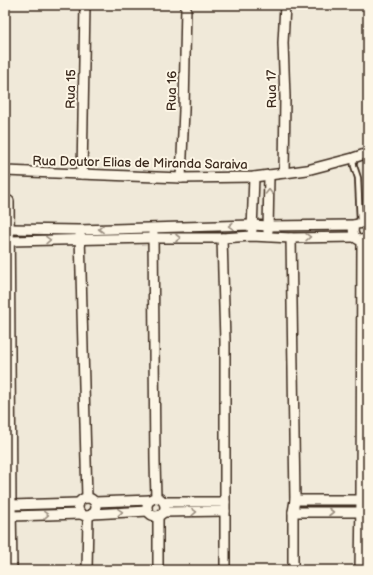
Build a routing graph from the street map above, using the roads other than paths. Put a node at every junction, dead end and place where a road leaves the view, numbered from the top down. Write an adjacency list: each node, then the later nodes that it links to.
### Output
1 (85, 5): 8 (street, Rua 15)
2 (186, 5): 11 (street, Rua 16)
3 (285, 5): 7 (street, Rua 17)
4 (368, 153): 5 (street, Rua Doutor Elias de Miranda Saraiva)
5 (353, 158): 7 (street, Rua Doutor Elias de Miranda Saraiva); 14 (lane)
6 (5, 171): 8 (street, Rua Doutor Elias de Miranda Saraiva)
7 (284, 173): 9 (street, Rua Doutor Elias de Miranda Saraiva)
8 (82, 174): 11 (street, Rua Doutor Elias de Miranda Saraiva)
9 (269, 175): 10 (street, Rua Doutor Elias de Miranda Saraiva); 15 (street, one-way to 9)
10 (254, 177): 11 (street, Rua Doutor Elias de Miranda Saraiva); 13 (street)
11 (182, 178)
12 (9, 201): 17 (street)
13 (252, 225): 15 (street); 16 (street, one-way to 16); 19 (street)
14 (363, 225): 15 (street); 24 (street)
15 (268, 226): 20 (street)
16 (153, 228): 18 (street, one-way to 18); 21 (street)
17 (10, 229): 18 (street); 26 (street)
18 (79, 230): 25 (street)
19 (252, 236): 20 (street); 22 (street)
20 (268, 236): 23 (street)
21 (153, 238): 22 (street, one-way to 22); 25 (street); 32 (street)
22 (222, 238): 33 (street)
23 (291, 238): 24 (street, one-way to 24); 28 (street)
24 (361, 238): 29 (street)
25 (80, 240): 26 (street, one-way to 25); 27 (street)
26 (9, 241): 31 (street)
27 (91, 500): 30 (street); 32 (street); 36 (street)
28 (295, 500): 29 (street); 34 (street)
29 (364, 500): 35 (street)
30 (78, 503): 31 (street); 36 (street)
31 (11, 505): 37 (street)
32 (159, 506): 33 (street); 36 (street, one-way to 32); 40 (street)
33 (225, 507): 41 (street)
34 (294, 512): 35 (street, one-way to 35); 42 (street)
35 (364, 512): 43 (street)
36 (87, 515): 37 (street, one-way to 36); 39 (street)
37 (11, 516): 38 (street)
38 (12, 570)
39 (87, 570)
40 (158, 570)
41 (225, 570)
42 (294, 570)
43 (360, 570)

